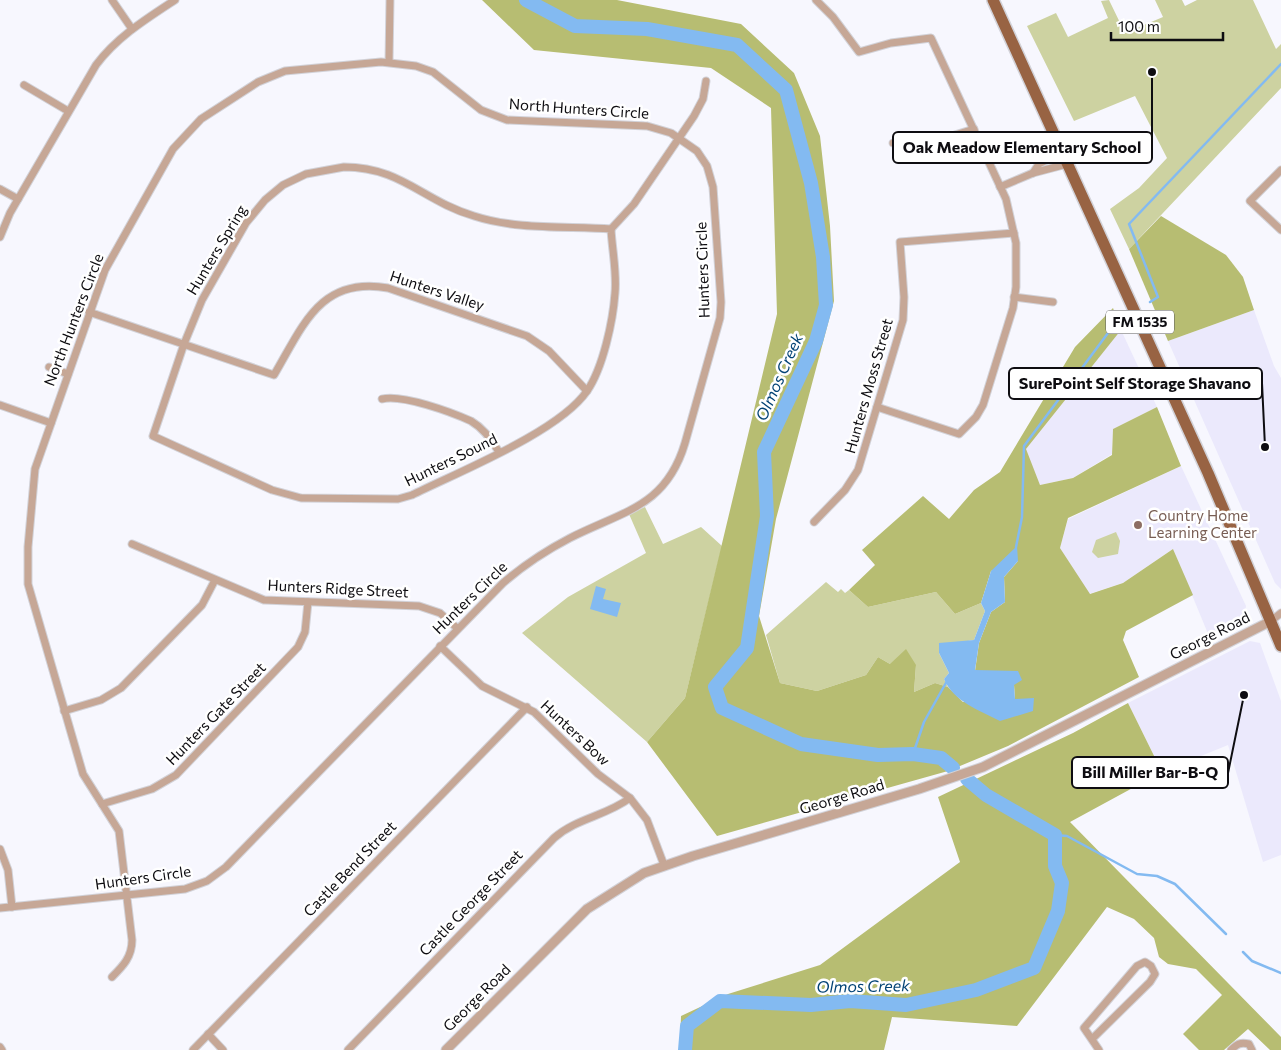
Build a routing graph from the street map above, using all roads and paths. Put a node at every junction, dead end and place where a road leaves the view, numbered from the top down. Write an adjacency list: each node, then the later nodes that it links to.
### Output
1 (112, 0): 6 (street)
2 (175, 0): 6 (street)
3 (390, 0): 7 (street)
4 (816, 0): 11 (street)
5 (993, 0): 14 (main road, FM 1535)
6 (132, 29): 10 (street)
7 (389, 62): 12 (street, North Hunters Circle); 27 (street, North Hunters Circle)
8 (706, 81): 12 (street)
9 (24, 85): 10 (street)
10 (68, 111): 20 (street)
11 (974, 129): 13 (street); 18 (street)
12 (679, 137): 21 (street); 44 (street, Hunters Circle)
13 (893, 142)
14 (1062, 152): 15 (main road, FM 1535); 17 (street)
15 (1068, 164): 17 (street); 43 (main road, FM 1535)
16 (1281, 170): 22 (street)
17 (1033, 173): 18 (street)
18 (1000, 187): 23 (street)
19 (0, 189): 20 (street)
20 (18, 199): 24 (street)
21 (611, 228): 28 (street, Hunters Spring); 31 (street, Hunters Sound)
22 (1281, 230)
23 (1014, 234): 25 (street); 34 (street, Hunters Moss Street)
24 (0, 238)
25 (1014, 297): 26 (street); 34 (street)
26 (1054, 302)
27 (89, 312): 28 (street); 30 (street, North Hunters Circle)
28 (184, 344): 31 (street, Hunters Valley); 36 (street, Hunters Spring)
29 (49, 367): 30 (street)
30 (68, 374): 35 (street, North Hunters Circle)
31 (587, 391): 37 (street, Hunters Sound)
32 (382, 399): 37 (street)
33 (0, 405): 35 (street)
34 (877, 408): 38 (street, Hunters Moss Street)
35 (51, 423): 48 (street, North Hunters Circle)
36 (153, 436): 37 (street, Hunters Sound)
37 (499, 452)
38 (814, 522)
39 (132, 544): 40 (street, Hunters Ridge Street)
40 (215, 580): 41 (street, Hunters Ridge Street); 48 (street)
41 (308, 602): 44 (street, Hunters Ridge Street); 50 (street, Hunters Gate Street)
42 (1281, 613): 43 (street, George Road)
43 (1271, 620): 46 (main road, FM 1535); 52 (street, George Road)
44 (458, 628): 45 (street, Hunters Circle)
45 (440, 646): 47 (street, Hunters Bow); 53 (street, Hunters Circle)
46 (1281, 646)
47 (527, 707): 49 (street, Hunters Bow); 57 (street, Castle Bend Street)
48 (64, 711): 50 (street, North Hunters Circle)
49 (630, 798): 52 (street, Hunters Bow); 61 (street, Castle George Street)
50 (102, 804): 53 (street, North Hunters Circle)
51 (0, 849): 54 (street)
52 (664, 866): 62 (street, George Road)
53 (127, 895): 54 (street, Hunters Circle); 56 (street, North Hunters Circle)
54 (12, 907): 55 (street, Hunters Circle)
55 (0, 908)
56 (112, 977)
57 (208, 1034): 59 (street, Castle Bend Street); 60 (street)
58 (1092, 1039): 58 (street); 63 (street)
59 (193, 1050)
60 (223, 1050)
61 (348, 1050)
62 (446, 1050)
63 (1099, 1050)
64 (1231, 1050): 65 (street)
65 (1252, 1050)

